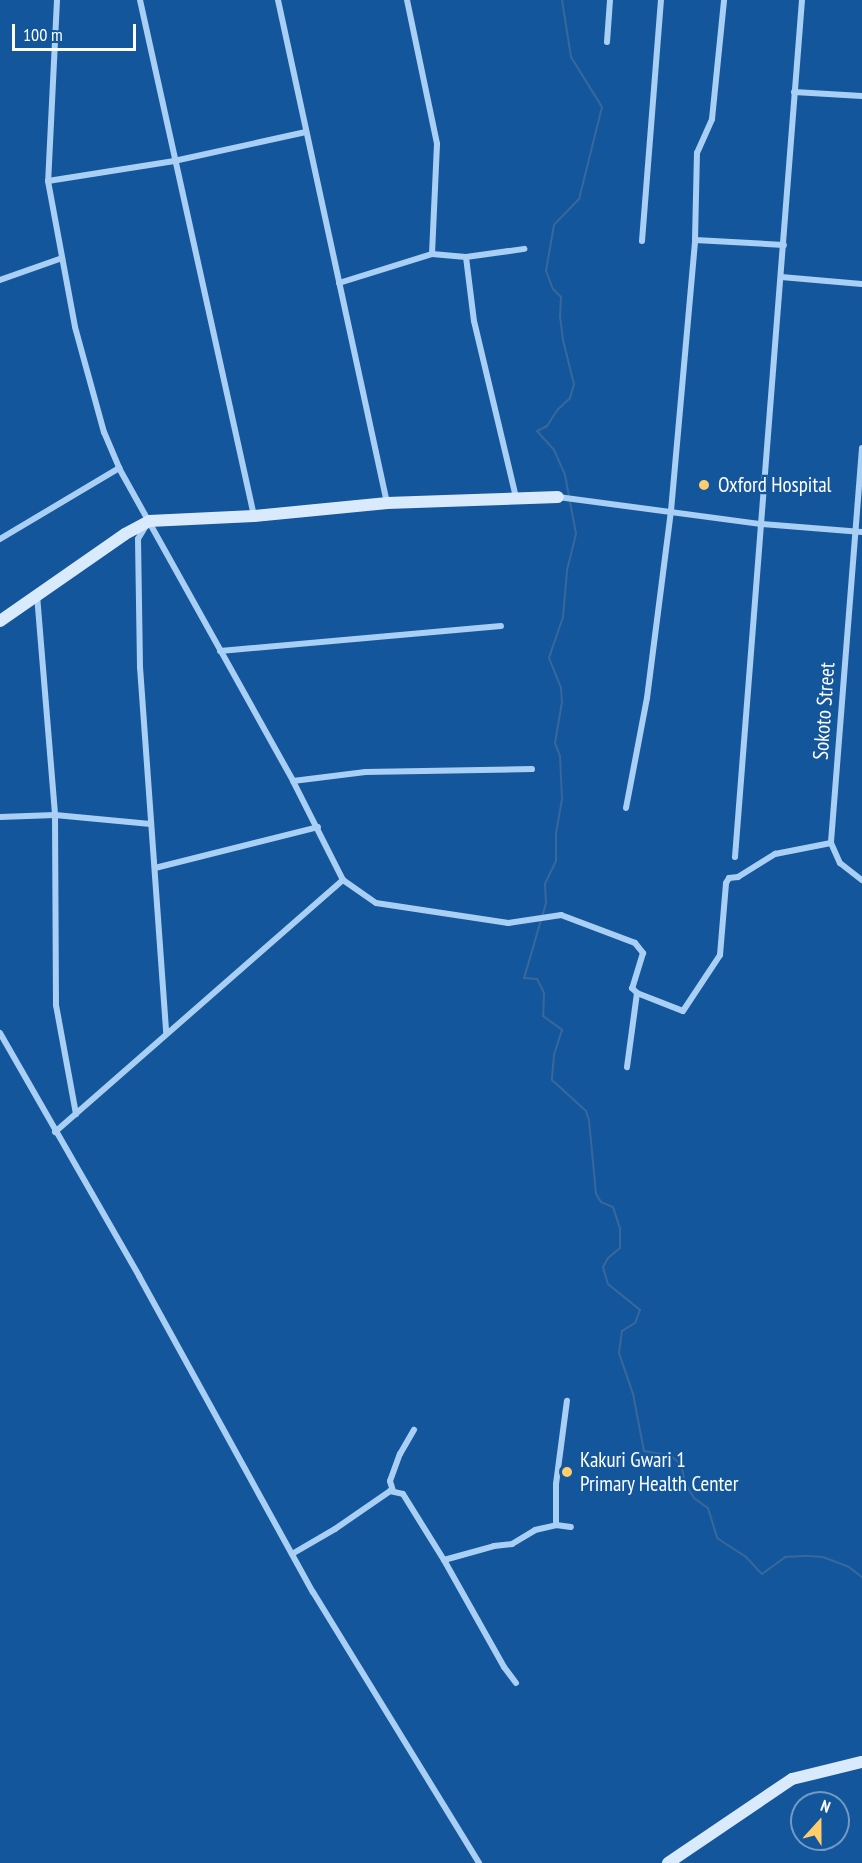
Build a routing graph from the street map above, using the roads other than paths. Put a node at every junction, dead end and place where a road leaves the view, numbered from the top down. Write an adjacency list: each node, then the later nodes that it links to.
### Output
1 (57, 0): 14 (street)
2 (140, 0): 13 (street)
3 (278, 0): 12 (street)
4 (407, 0): 19 (street)
5 (610, 0): 9 (street)
6 (661, 0): 16 (street)
7 (724, 0): 15 (street)
8 (802, 0): 10 (street)
9 (607, 42)
10 (795, 92): 11 (street); 17 (street)
11 (862, 96)
12 (306, 132): 13 (street); 24 (street)
13 (174, 161): 14 (street); 32 (street)
14 (48, 182): 21 (street)
15 (695, 240): 17 (street); 31 (street)
16 (642, 241)
17 (784, 245): 22 (street)
18 (524, 249): 20 (street)
19 (432, 254): 20 (street); 24 (street)
20 (466, 257): 28 (street)
21 (62, 258): 23 (street); 27 (street)
22 (781, 277): 25 (street); 34 (street)
23 (0, 280)
24 (339, 283): 30 (street)
25 (862, 284)
26 (862, 448): 35 (street, Sokoto Street)
27 (119, 468): 33 (street); 37 (street)
28 (516, 496): 29 (main road); 30 (main road)
29 (558, 497): 31 (street)
30 (387, 503): 32 (main road)
31 (671, 511): 34 (street); 44 (street)
32 (254, 516): 33 (main road)
33 (149, 521): 38 (main road); 41 (street); 47 (street)
34 (761, 524): 35 (street); 50 (street)
35 (854, 532): 36 (street); 49 (street, Sokoto Street)
36 (862, 532)
37 (0, 539)
38 (37, 594): 39 (main road); 45 (street)
39 (0, 621)
40 (501, 626): 41 (street)
41 (220, 651): 43 (street)
42 (532, 769): 43 (street)
43 (293, 781): 48 (street)
44 (626, 808)
45 (55, 815): 46 (street); 47 (street); 58 (street)
46 (0, 817)
47 (151, 824): 51 (street)
48 (318, 827): 51 (street); 52 (street)
49 (831, 843): 53 (street); 54 (street)
50 (735, 857)
51 (155, 868): 56 (street)
52 (343, 880): 54 (street); 56 (street)
53 (862, 880)
54 (637, 993): 57 (street)
55 (0, 1033): 59 (street)
56 (166, 1033): 58 (street)
57 (627, 1067)
58 (76, 1114): 59 (street)
59 (55, 1132): 65 (street)
60 (567, 1401): 63 (street)
61 (414, 1430): 62 (street)
62 (393, 1491): 65 (street); 66 (street)
63 (556, 1525): 64 (street); 66 (street)
64 (571, 1527)
65 (292, 1554): 69 (street)
66 (444, 1560): 67 (street)
67 (516, 1683)
68 (862, 1762): 70 (main road)
69 (478, 1863)
70 (668, 1863)

